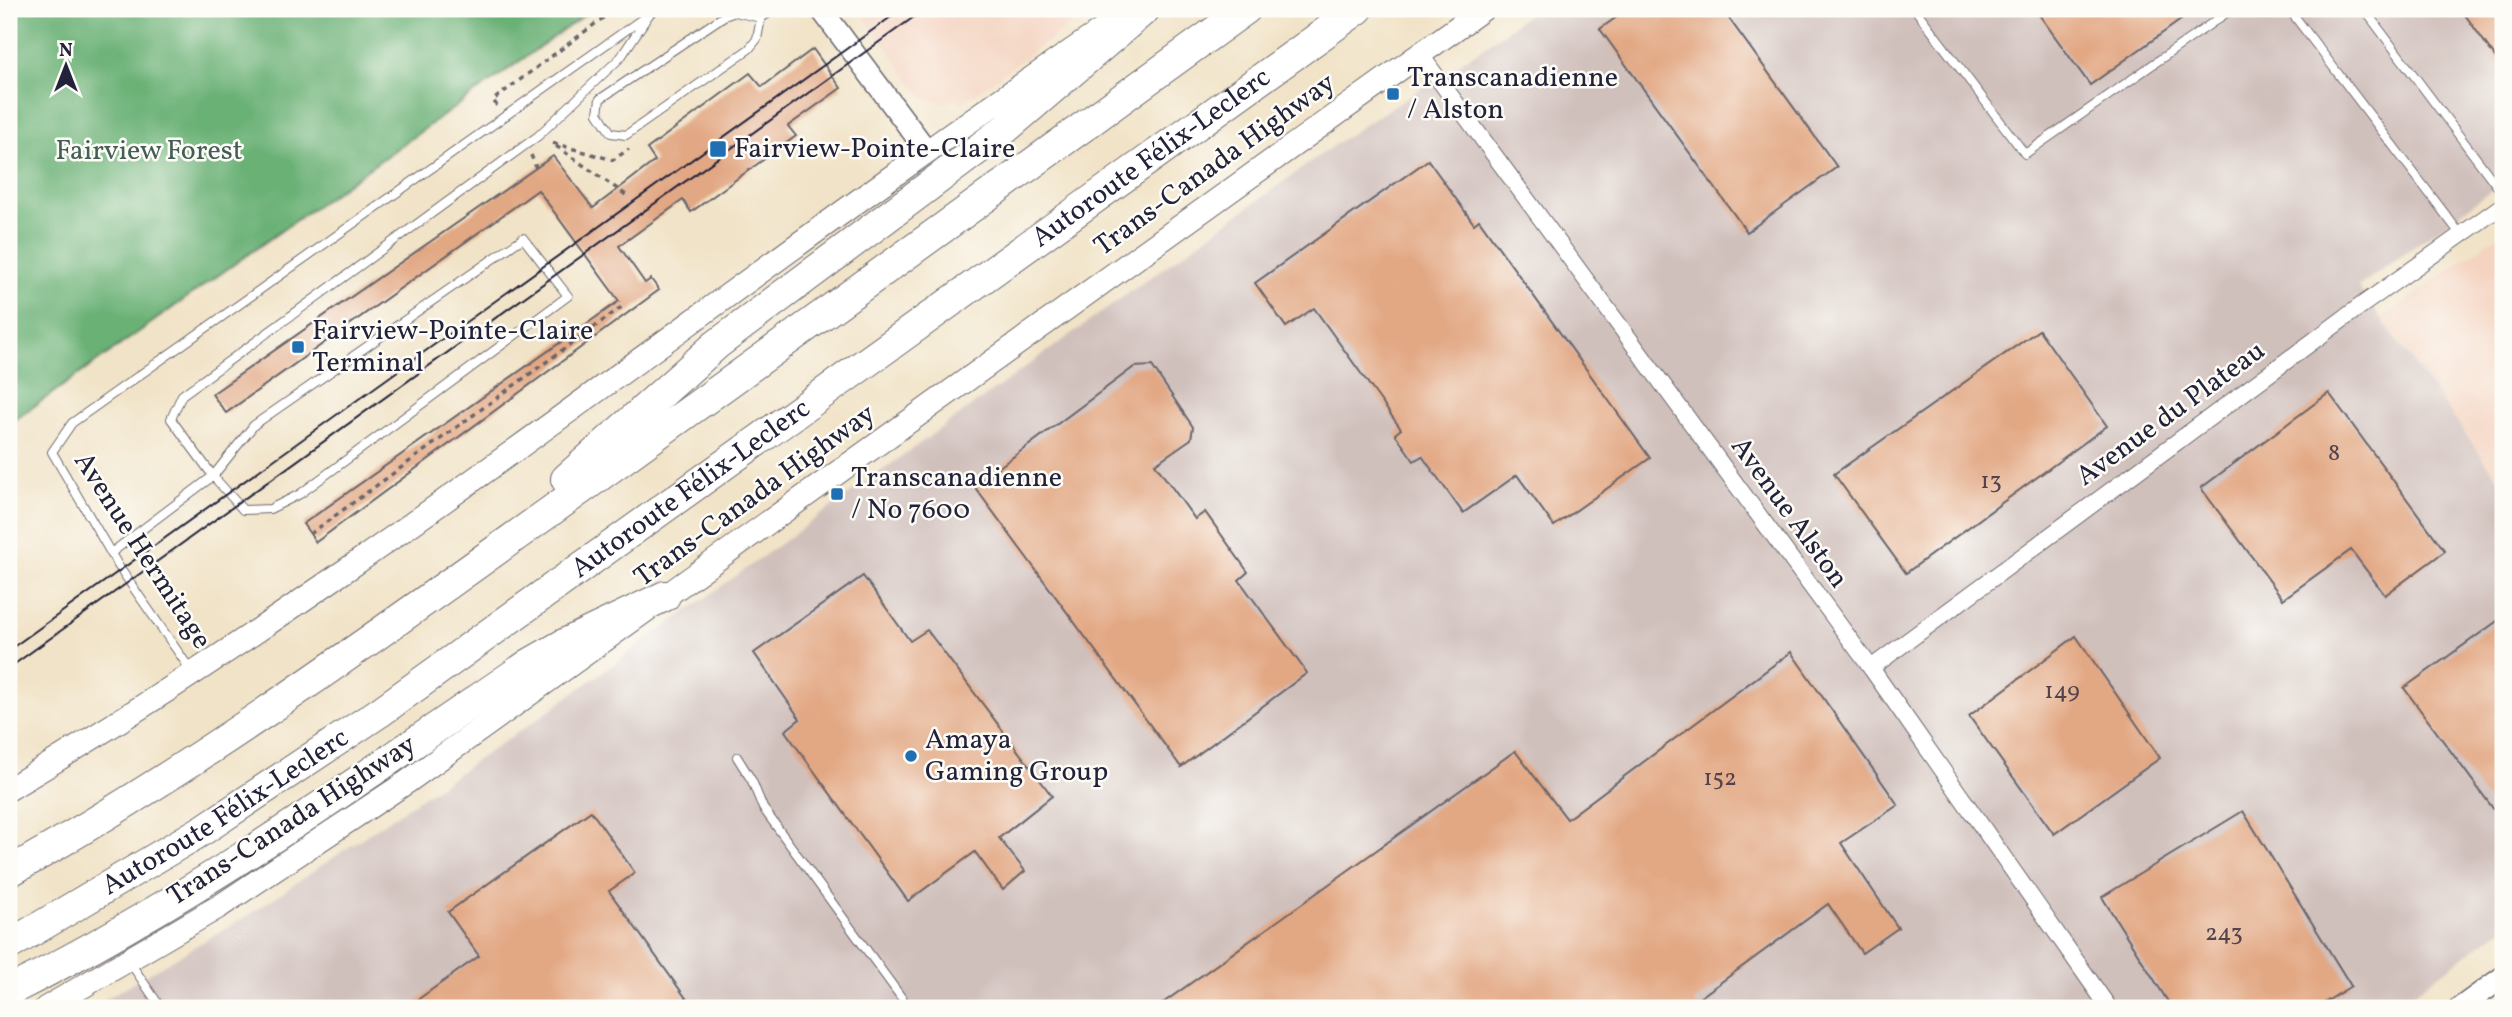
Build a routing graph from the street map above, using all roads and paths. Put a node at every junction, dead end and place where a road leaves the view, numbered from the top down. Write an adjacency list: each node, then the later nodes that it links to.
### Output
1 (615, 9): 16 (path)
2 (775, 9): 14 (lane)
3 (821, 9): 17 (street)
4 (1134, 9): 17 (main road)
5 (1145, 9): 29 (highway)
6 (1245, 9): 29 (highway)
7 (1358, 9): 36 (highway, Autoroute Félix-Leclerc)
8 (1483, 9): 15 (main road, Trans-Canada Highway)
9 (1915, 9): 10 (lane)
10 (2232, 9)
11 (2289, 9): 24 (lane)
12 (2364, 9): 21 (lane)
13 (653, 11): 26 (lane); 28 (lane, Avenue Hermitage)
14 (761, 18): 14 (lane)
15 (1420, 54): 30 (main road, Trans-Canada Highway); 31 (street, Avenue Alston)
16 (493, 100)
17 (926, 151): 32 (main road)
18 (531, 156): 20 (path)
19 (613, 160): 22 (path)
20 (536, 168)
21 (2503, 194)
22 (626, 195)
23 (2503, 205): 24 (street, Avenue du Plateau)
24 (2461, 235): 31 (street, Avenue du Plateau)
25 (623, 306): 27 (path)
26 (213, 476): 26 (lane); 28 (lane)
27 (310, 534)
28 (111, 553): 32 (lane, Avenue Hermitage)
29 (452, 582): 35 (highway)
30 (665, 596): 37 (main road, Trans-Canada Highway); 39 (highway)
31 (1871, 668): 44 (street, Avenue Alston)
32 (194, 674): 34 (main road)
33 (737, 757): 43 (lane)
34 (9, 789)
35 (9, 872)
36 (9, 945)
37 (129, 961): 41 (main road, Trans-Canada Highway); 42 (lane)
38 (2503, 977): 40 (street)
39 (9, 991)
40 (2467, 1006)
41 (46, 1008)
42 (161, 1008)
43 (909, 1008)
44 (2109, 1008)

